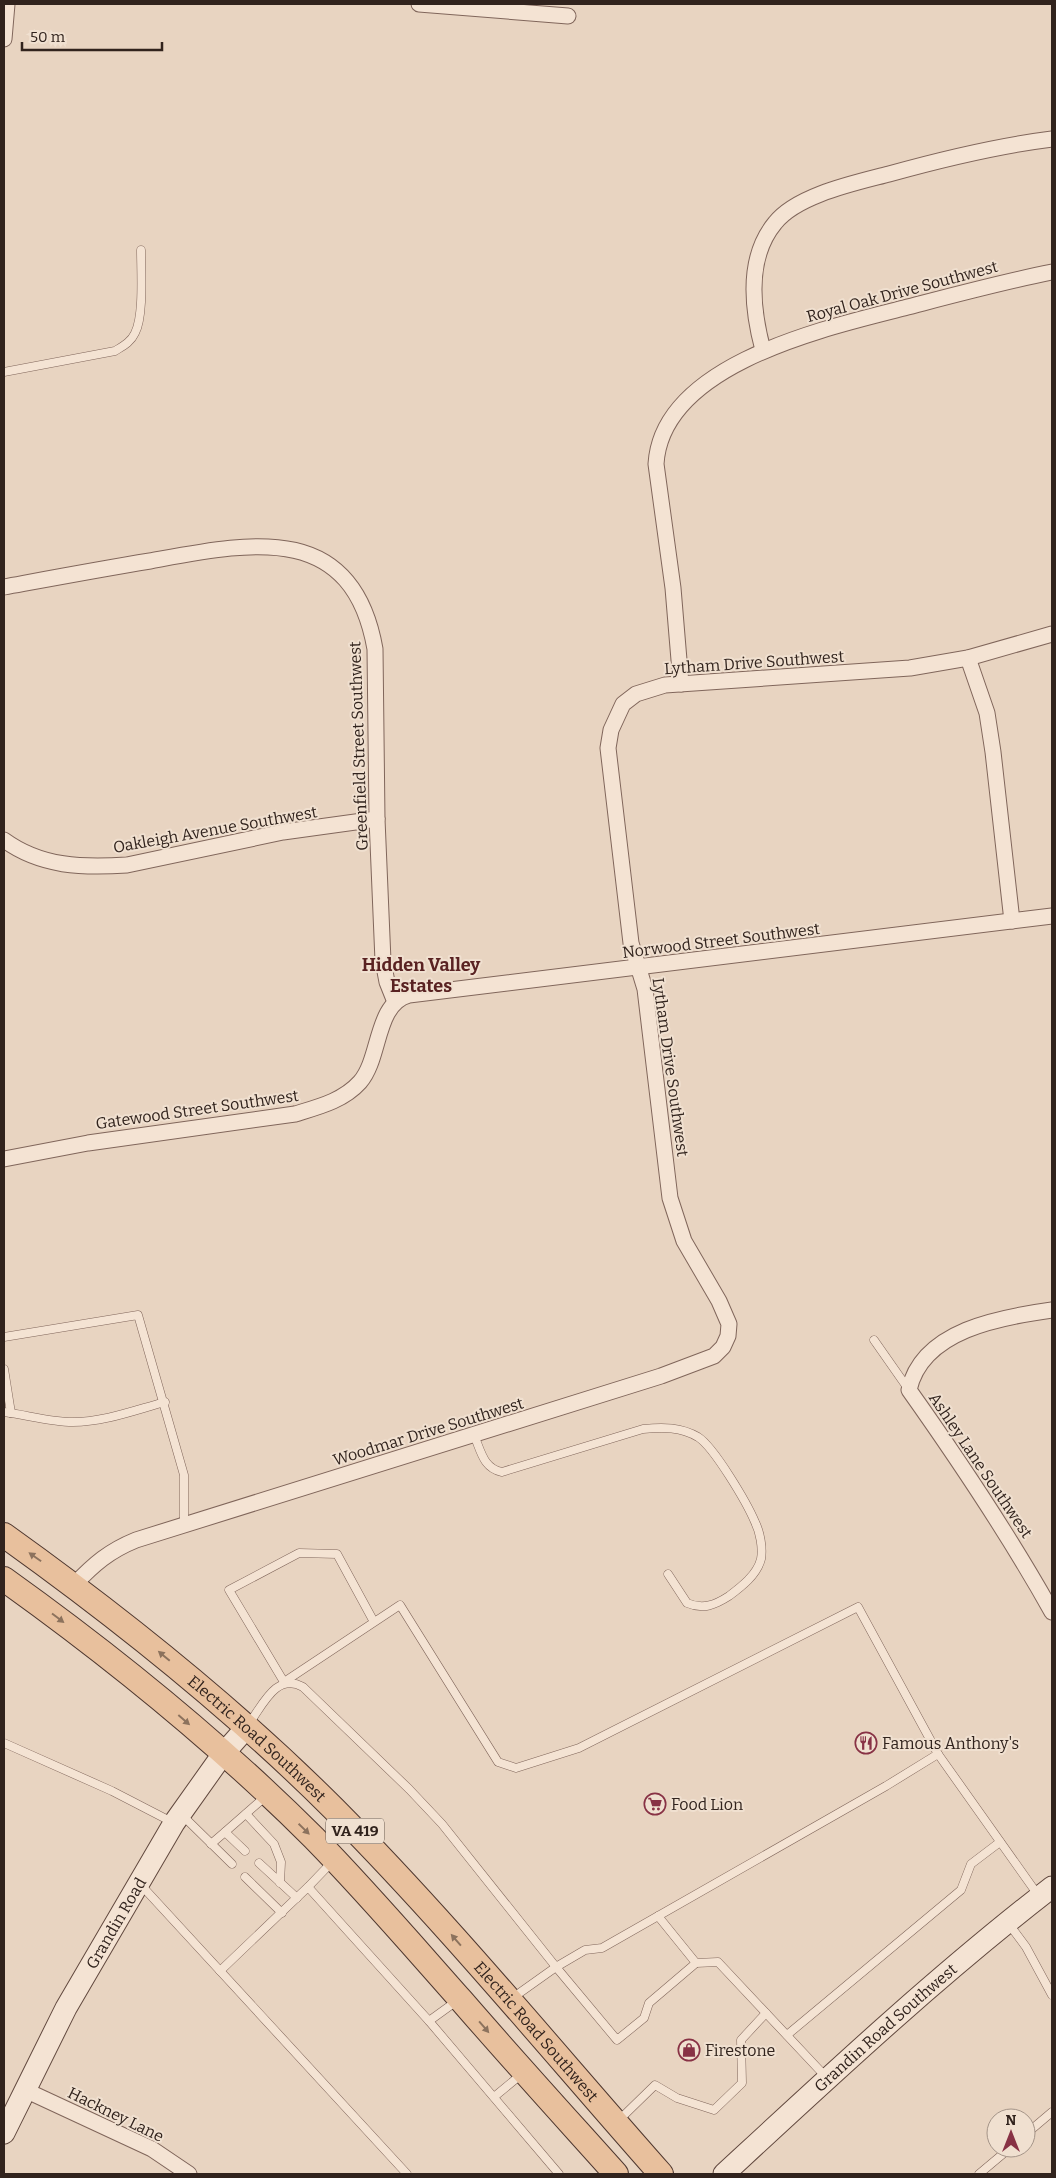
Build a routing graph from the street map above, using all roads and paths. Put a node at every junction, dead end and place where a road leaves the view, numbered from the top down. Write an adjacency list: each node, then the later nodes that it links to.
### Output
1 (7, 4): 4 (street)
2 (419, 4): 3 (street)
3 (568, 16)
4 (4, 39)
5 (1052, 139): 8 (street)
6 (141, 250): 9 (lane)
7 (1052, 272): 8 (street, Royal Oak Drive Southwest)
8 (764, 350): 13 (street, Royal Oak Drive Southwest)
9 (4, 372)
10 (4, 587): 14 (street, Greenfield Street Southwest)
11 (1052, 634): 12 (street, Lytham Drive Southwest)
12 (968, 658): 13 (street, Lytham Drive Southwest); 17 (street)
13 (682, 684): 18 (street, Lytham Drive Southwest)
14 (377, 819): 15 (street, Oakleigh Avenue Southwest); 19 (street, Greenfield Street Southwest)
15 (4, 840)
16 (1052, 916): 17 (street, Norwood Street Southwest)
17 (1012, 921): 18 (street, Norwood Street Southwest)
18 (639, 967): 19 (street, Norwood Street Southwest); 21 (street, Lytham Drive Southwest)
19 (395, 1002): 20 (street, Gatewood Street Southwest)
20 (4, 1158)
21 (703, 1273): 29 (street, Woodmar Drive Southwest)
22 (1052, 1310): 26 (street)
23 (4, 1337): 27 (lane)
24 (874, 1340): 26 (lane)
25 (4, 1369): 28 (lane)
26 (909, 1390): 35 (street, Ashley Lane Southwest)
27 (164, 1402): 28 (lane); 30 (lane)
28 (8, 1413)
29 (474, 1435): 30 (street, Woodmar Drive Southwest); 32 (lane)
30 (184, 1525): 34 (street, Woodmar Drive Southwest)
31 (4, 1535): 34 (main road, Electric Road Southwest / VA 419, one-way to 31)
32 (668, 1574)
33 (4, 1579): 40 (main road, Electric Road Southwest / VA 419, one-way to 40)
34 (74, 1585): 38 (main road, Electric Road Southwest / VA 419, one-way to 34)
35 (1052, 1612)
36 (374, 1622): 37 (lane); 37 (lane); 41 (lane)
37 (284, 1682): 38 (lane); 62 (lane)
38 (247, 1727): 40 (street, Grandin Road); 66 (main road, Electric Road Southwest / VA 419, one-way to 38)
39 (4, 1743): 44 (lane)
40 (223, 1754): 42 (main road, Electric Road Southwest / VA 419); 44 (street, Grandin Road)
41 (938, 1754): 46 (lane); 59 (lane)
42 (268, 1795): 43 (lane); 49 (main road, Electric Road Southwest / VA 419, one-way to 49)
43 (246, 1814): 45 (lane); 54 (lane)
44 (177, 1818): 47 (lane); 53 (street, Grandin Road)
45 (225, 1832): 47 (lane); 48 (lane)
46 (1000, 1842): 56 (lane); 69 (lane)
47 (212, 1844): 51 (lane)
48 (245, 1851)
49 (334, 1860): 55 (lane); 65 (main road, Electric Road Southwest / VA 419)
50 (259, 1863): 54 (lane)
51 (232, 1864)
52 (245, 1877): 58 (lane)
53 (139, 1883): 63 (lane); 72 (street, Grandin Road)
54 (280, 1883): 57 (lane)
55 (308, 1887): 57 (lane); 68 (lane)
56 (1046, 1892): 60 (street, Grandin Road Southwest)
57 (297, 1898): 58 (lane)
58 (282, 1913): 63 (lane)
59 (658, 1916): 61 (lane); 62 (lane)
60 (1007, 1922): 64 (lane); 71 (street, Grandin Road Southwest)
61 (696, 1963): 62 (lane); 67 (lane)
62 (556, 1967): 66 (lane)
63 (220, 1972): 80 (lane)
64 (1052, 1995)
65 (460, 1998): 68 (lane); 70 (main road, Electric Road Southwest / VA 419, one-way to 70)
66 (509, 2001): 75 (main road, Electric Road Southwest / VA 419)
67 (766, 2013): 69 (lane); 75 (lane)
68 (429, 2022): 73 (lane)
69 (786, 2036): 71 (lane)
70 (524, 2072): 73 (lane); 82 (main road, Electric Road Southwest / VA 419)
71 (827, 2079): 84 (street, Grandin Road Southwest)
72 (25, 2090): 77 (street, Grandin Road); 79 (street, Hackney Lane)
73 (494, 2097): 81 (lane)
74 (1052, 2112): 76 (lane)
75 (616, 2123): 83 (main road, Electric Road Southwest / VA 419)
76 (1036, 2126)
77 (4, 2133)
78 (998, 2158): 85 (lane)
79 (189, 2174)
80 (407, 2174)
81 (558, 2174)
82 (616, 2174)
83 (661, 2174)
84 (724, 2174)
85 (979, 2174)

